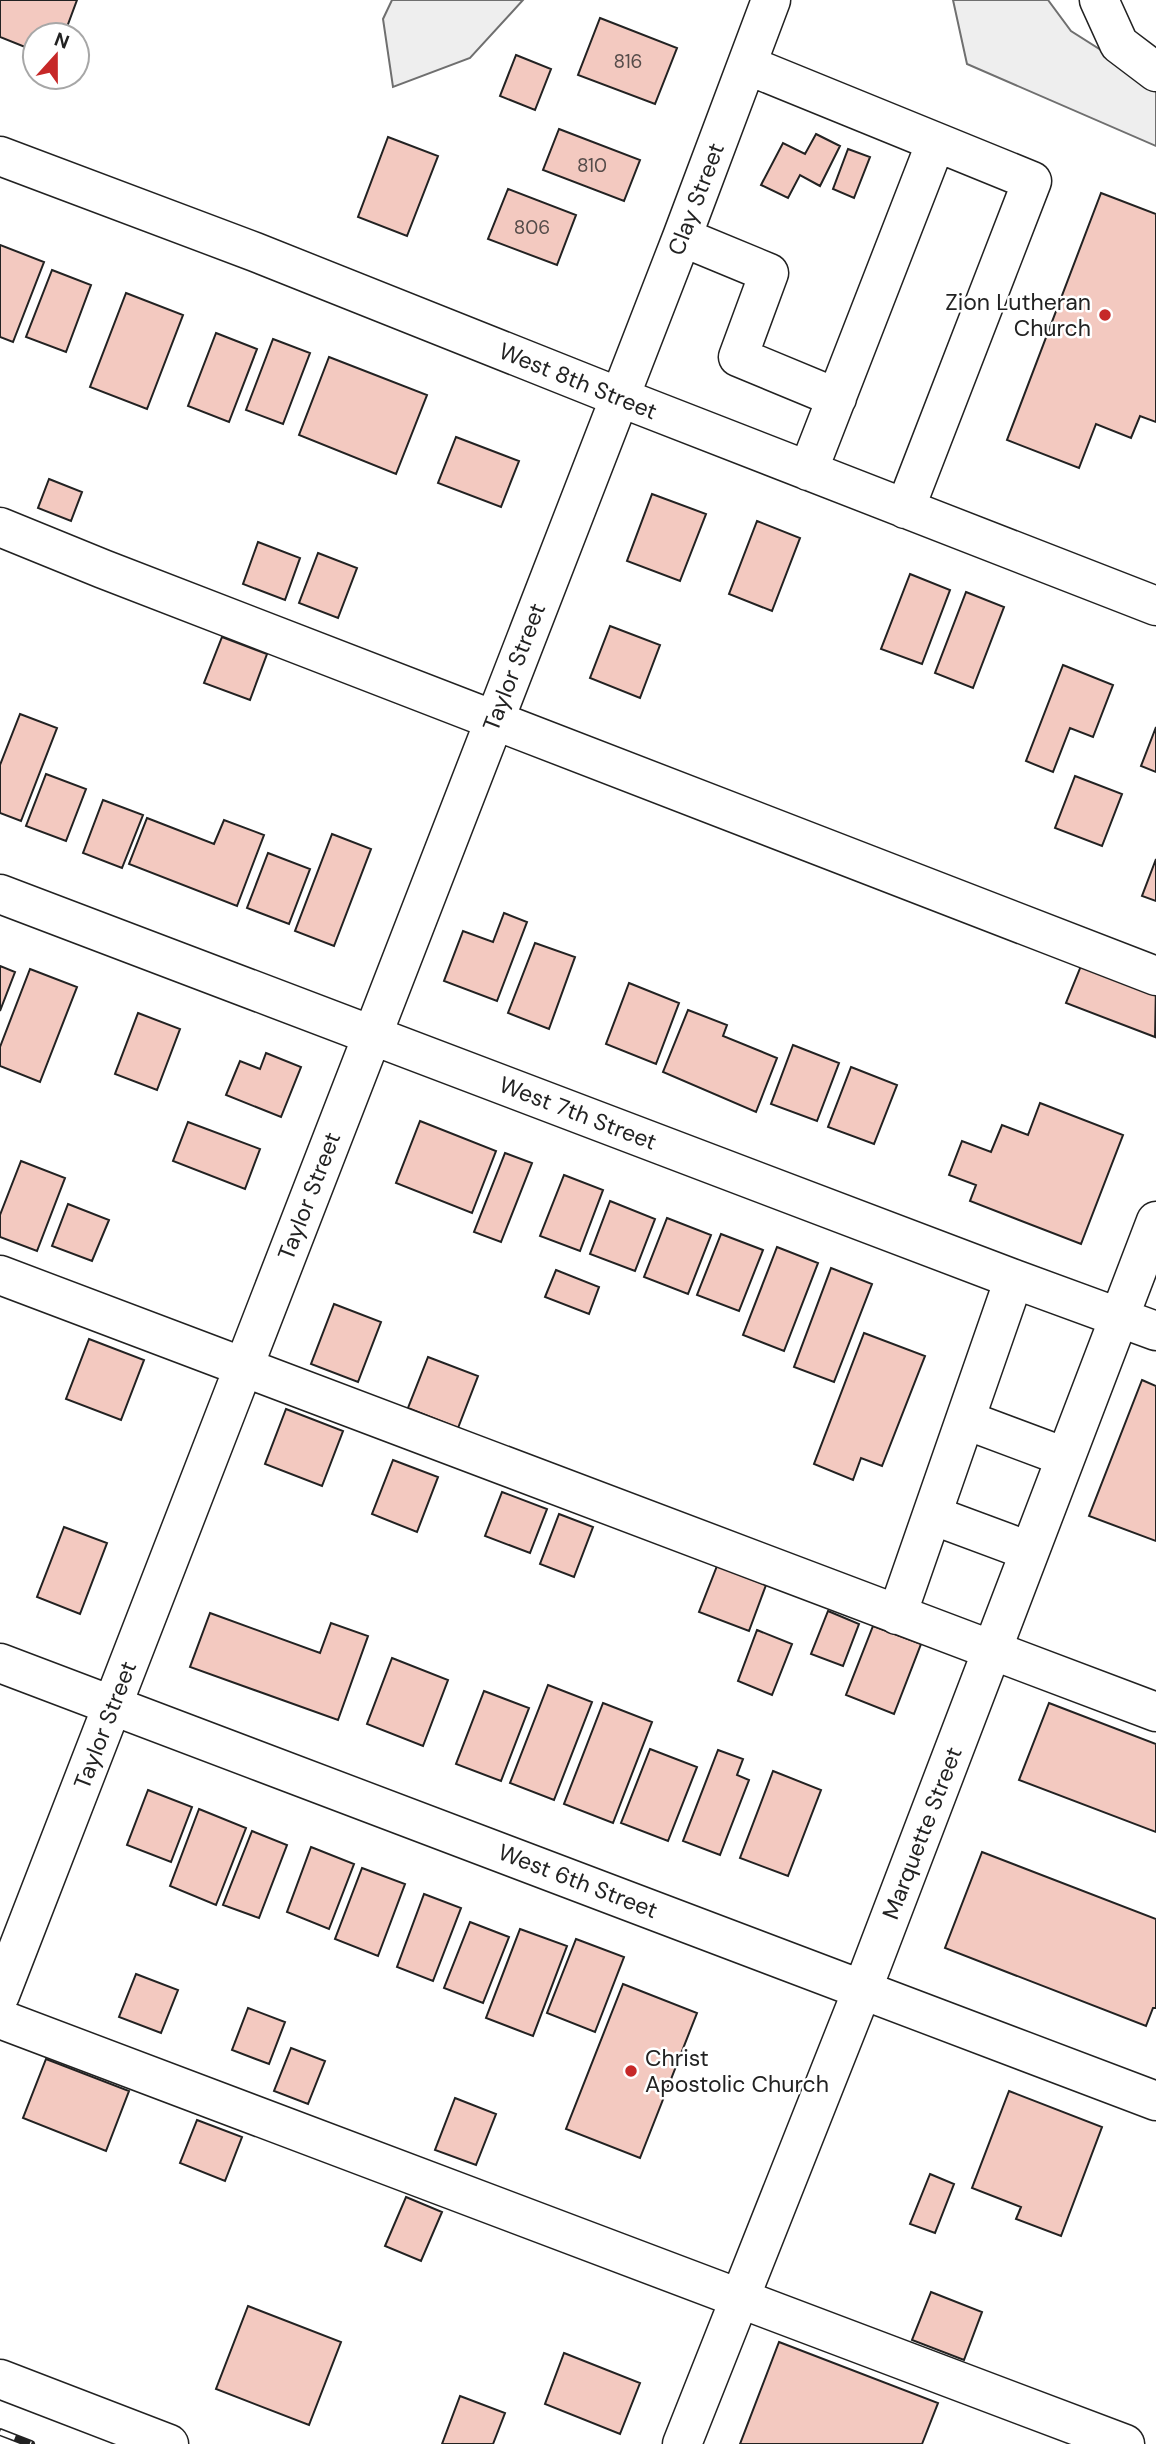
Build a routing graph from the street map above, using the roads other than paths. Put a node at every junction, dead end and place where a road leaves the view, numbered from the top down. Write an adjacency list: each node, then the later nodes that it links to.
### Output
1 (771, 0): 3 (street, Clay Street)
2 (1099, 0): 4 (street)
3 (747, 65): 5 (street); 7 (street, Clay Street)
4 (1156, 72)
5 (936, 142): 9 (street); 11 (street)
6 (0, 156): 8 (street, West 8th Street)
7 (682, 237): 8 (street, Clay Street); 9 (street)
8 (619, 397): 10 (street, West 8th Street); 14 (street, Taylor Street)
9 (837, 398): 10 (street)
10 (808, 471): 11 (street, West 8th Street)
11 (905, 509): 13 (street, West 8th Street)
12 (0, 527): 14 (street)
13 (1156, 606)
14 (494, 720): 16 (street); 17 (street, Taylor Street)
15 (0, 894): 17 (street, West 7th Street)
16 (1156, 976)
17 (372, 1035): 20 (street, West 7th Street); 23 (street, Taylor Street)
18 (1156, 1221): 21 (street, Marquette Street)
19 (0, 1275): 23 (street)
20 (1014, 1279): 21 (street, West 7th Street); 24 (street)
21 (1119, 1317): 22 (street, West 7th Street); 25 (street, Marquette Street)
22 (1156, 1331)
23 (243, 1367): 28 (street); 31 (street, Taylor Street)
24 (966, 1420): 25 (street); 26 (street)
25 (1065, 1457): 27 (street, Marquette Street)
26 (932, 1515): 27 (street); 28 (street)
27 (1030, 1551): 29 (street, Marquette Street)
28 (897, 1615): 29 (street)
29 (992, 1650): 32 (street); 33 (street, Marquette Street)
30 (0, 1663): 31 (street, West 6th Street)
31 (113, 1704): 33 (street, West 6th Street); 34 (street, Taylor Street)
32 (1156, 1713)
33 (863, 1988): 36 (street, West 6th Street); 37 (street, Marquette Street)
34 (0, 1995)
35 (0, 2019): 37 (street)
36 (1156, 2101)
37 (739, 2299): 40 (street, Marquette Street); 41 (street)
38 (0, 2379): 39 (street)
39 (169, 2444)
40 (682, 2444)
41 (1125, 2444)

